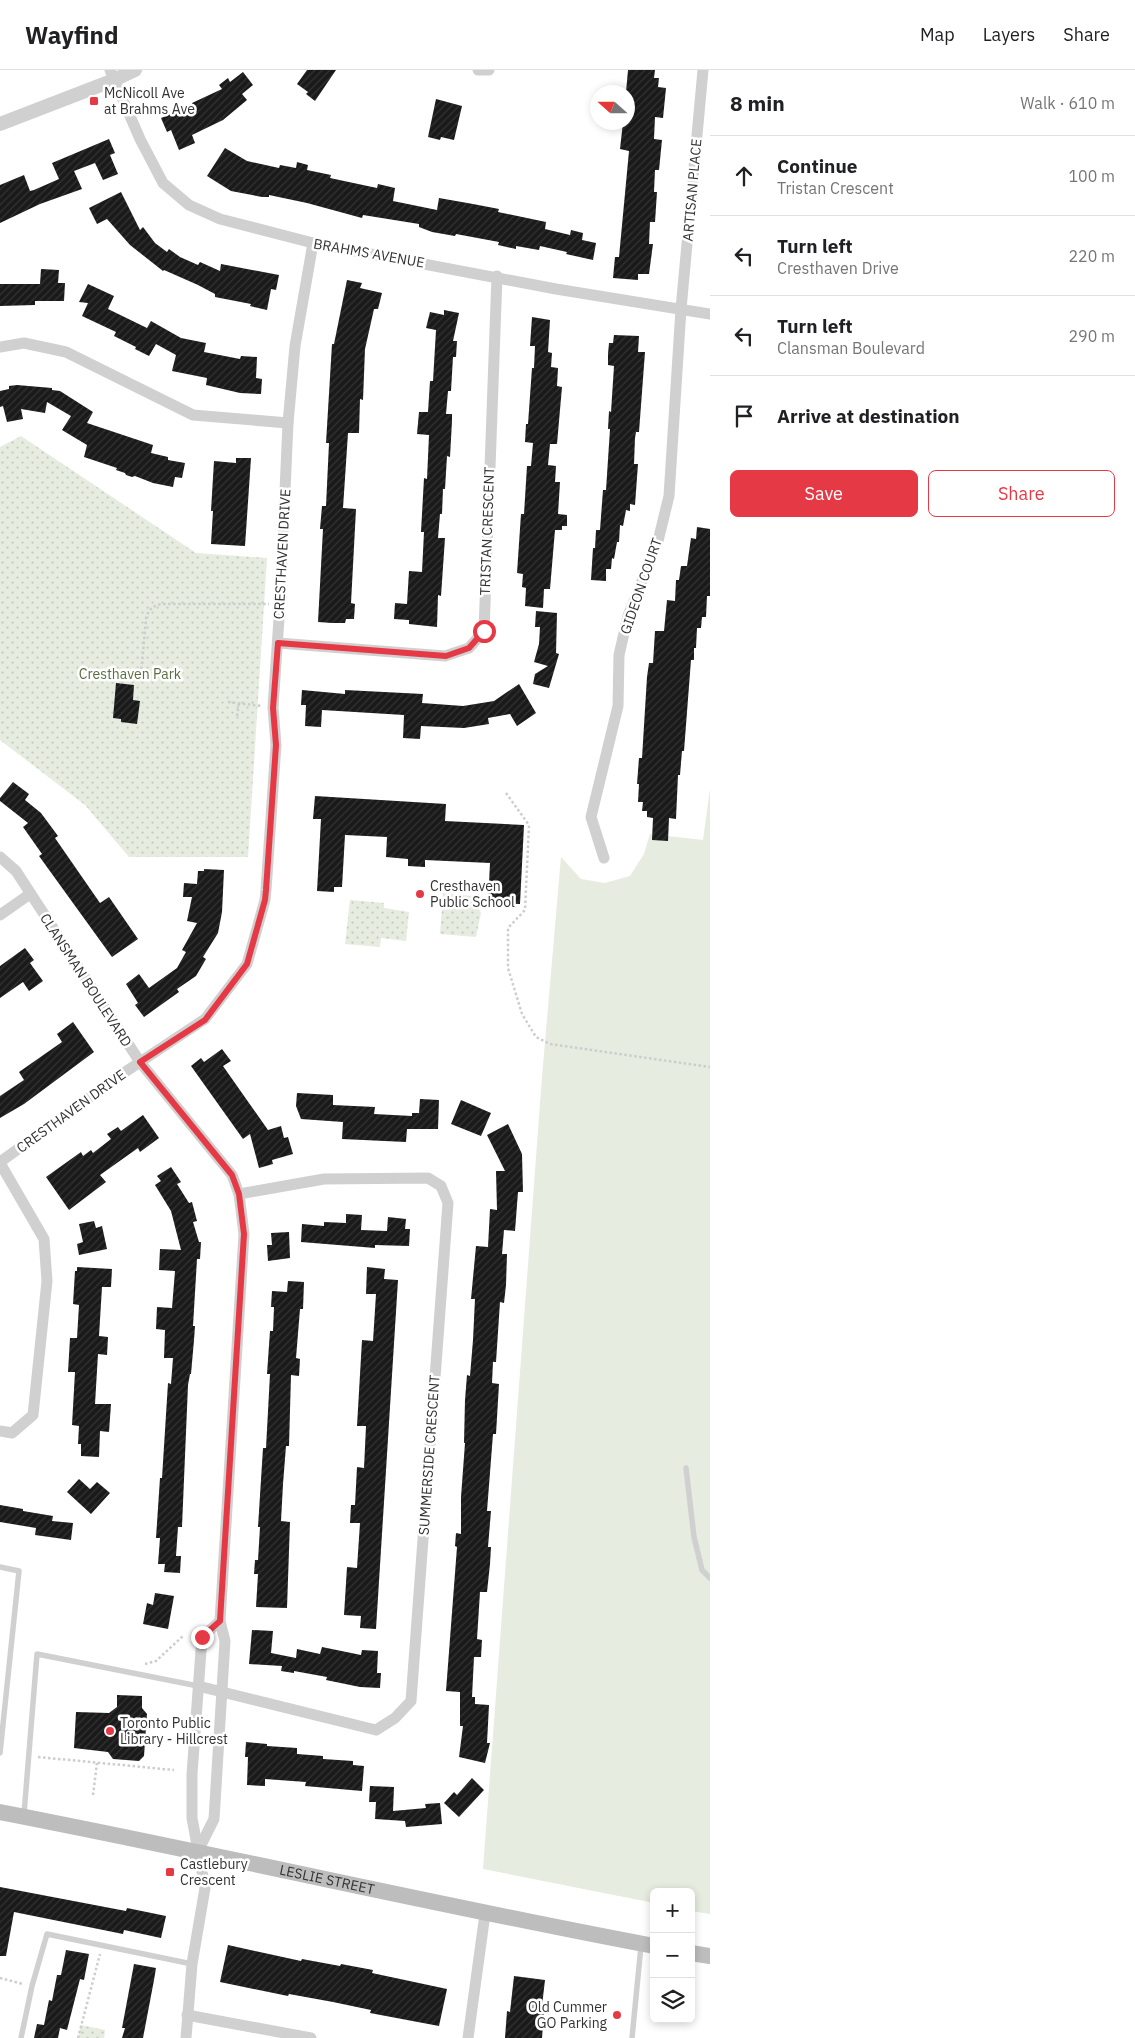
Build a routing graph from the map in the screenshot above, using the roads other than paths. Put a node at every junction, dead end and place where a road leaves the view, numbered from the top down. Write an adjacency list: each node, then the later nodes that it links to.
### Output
1 (135, 70): 5 (street)
2 (478, 70): 3 (street)
3 (489, 70)
4 (703, 70): 9 (street, ARTISAN PLACE)
5 (112, 75): 6 (street); 7 (street, BRAHMS AVENUE)
6 (0, 124)
7 (313, 243): 8 (street, BRAHMS AVENUE); 12 (street, CRESTHAVEN DRIVE)
8 (497, 276): 9 (street, BRAHMS AVENUE); 13 (street, TRISTAN CRESCENT)
9 (681, 310): 10 (street, BRAHMS AVENUE); 15 (street, GIDEON COURT)
10 (710, 314)
11 (0, 347): 12 (street)
12 (288, 423): 13 (street, CRESTHAVEN DRIVE)
13 (278, 643): 18 (street, CRESTHAVEN DRIVE)
14 (0, 857): 16 (street, CLANSMAN BOULEVARD)
15 (604, 858)
16 (30, 894): 17 (street); 18 (street, CLANSMAN BOULEVARD)
17 (0, 914)
18 (140, 1062): 19 (street, CRESTHAVEN DRIVE); 20 (street, CLANSMAN BOULEVARD)
19 (0, 1163): 21 (street)
20 (239, 1194): 25 (street, CLANSMAN BOULEVARD); 27 (street, SUMMERSIDE CRESCENT)
21 (0, 1432)
22 (686, 1468): 24 (lane)
23 (0, 1567): 28 (lane)
24 (710, 1578)
25 (220, 1621): 26 (street); 27 (street, CLANSMAN BOULEVARD)
26 (198, 1686): 27 (street, SUMMERSIDE CRESCENT); 30 (lane); 31 (street)
27 (221, 1692): 31 (street, CLANSMAN BOULEVARD)
28 (0, 1753)
29 (0, 1812): 30 (main road, LESLIE STREET)
30 (23, 1816): 31 (main road, LESLIE STREET)
31 (198, 1851): 32 (main road, LESLIE STREET); 36 (street)
32 (485, 1914): 33 (main road, LESLIE STREET); 41 (street)
33 (648, 1945): 42 (lane)
34 (695, 1954): 35 (main road)
35 (710, 1956)
36 (192, 1964): 37 (street); 38 (lane)
37 (187, 2014): 39 (street); 40 (street)
38 (21, 2038)
39 (186, 2038)
40 (312, 2038)
41 (468, 2038)
42 (632, 2038)

